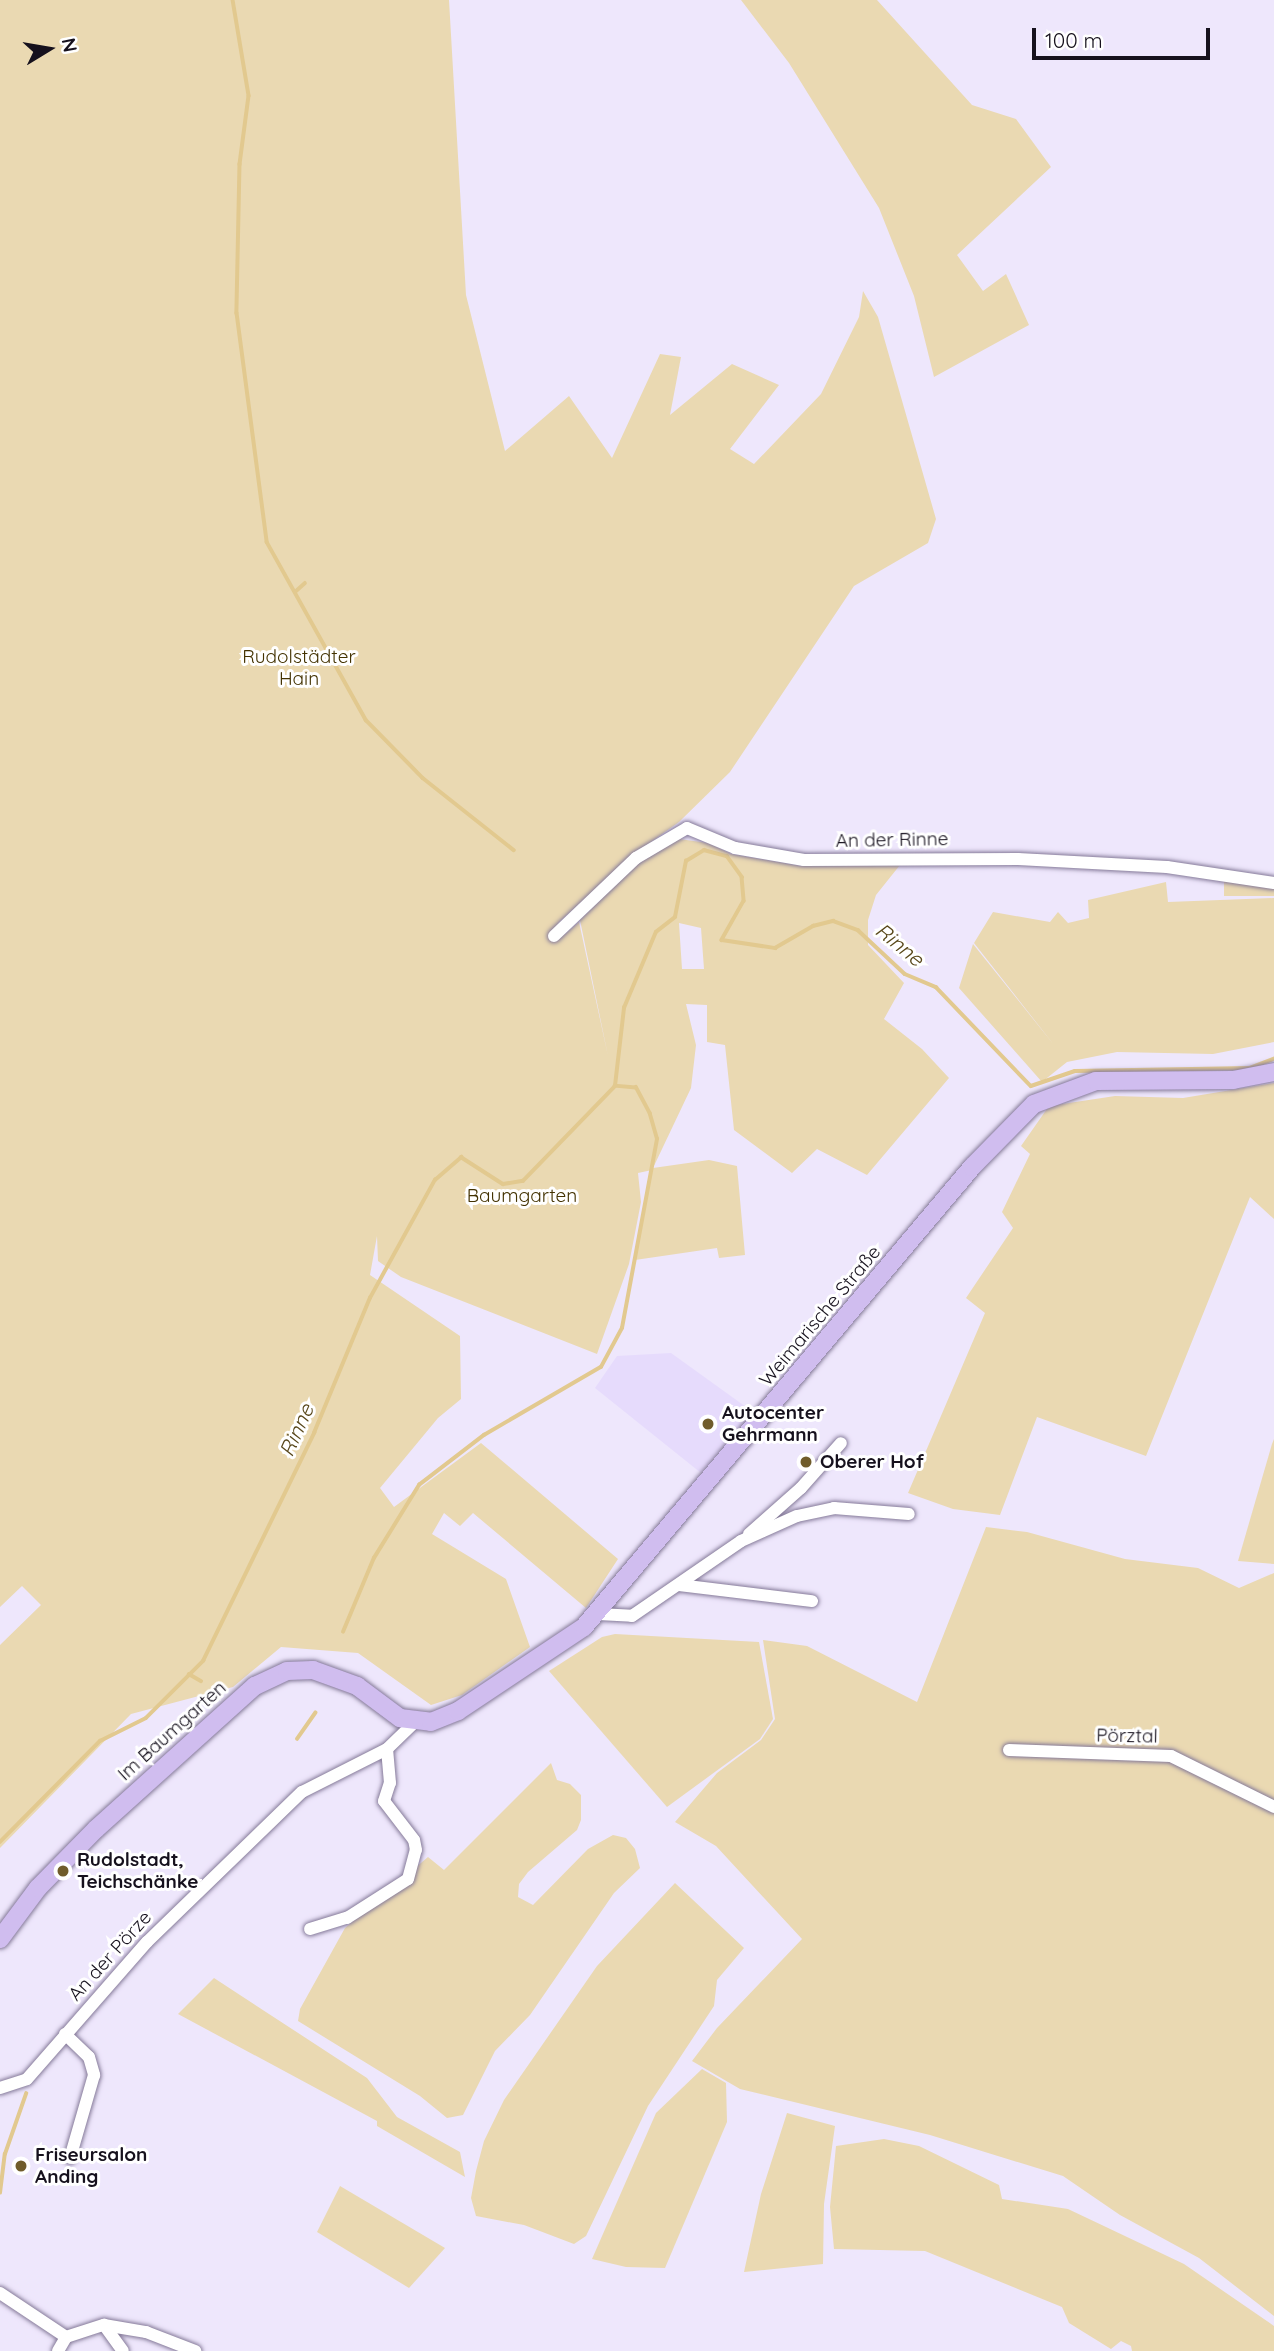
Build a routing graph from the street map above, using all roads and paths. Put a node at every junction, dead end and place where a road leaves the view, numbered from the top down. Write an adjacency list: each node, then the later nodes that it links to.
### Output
1 (1274, 883): 2 (street, An der Rinne)
2 (554, 936)
3 (1274, 1072): 9 (main road, Weimarische Straße)
4 (841, 1443): 6 (street)
5 (909, 1514): 6 (street)
6 (741, 1541): 7 (street)
7 (679, 1586): 8 (street); 9 (street)
8 (813, 1601)
9 (598, 1614): 10 (main road, Weimarische Straße)
10 (414, 1723): 11 (street, An der Pörze); 15 (main road, Im Baumgarten)
11 (387, 1749): 14 (street); 16 (street, An der Pörze)
12 (1009, 1750): 13 (street, Pörztal)
13 (1274, 1807)
14 (310, 1930)
15 (0, 1939)
16 (65, 2034): 17 (street, An der Pörze); 18 (street)
17 (0, 2088)
18 (70, 2158)
19 (0, 2293): 21 (street)
20 (104, 2325): 21 (street); 23 (street); 24 (street)
21 (66, 2337): 22 (street)
22 (58, 2351)
23 (123, 2351)
24 (195, 2351)

